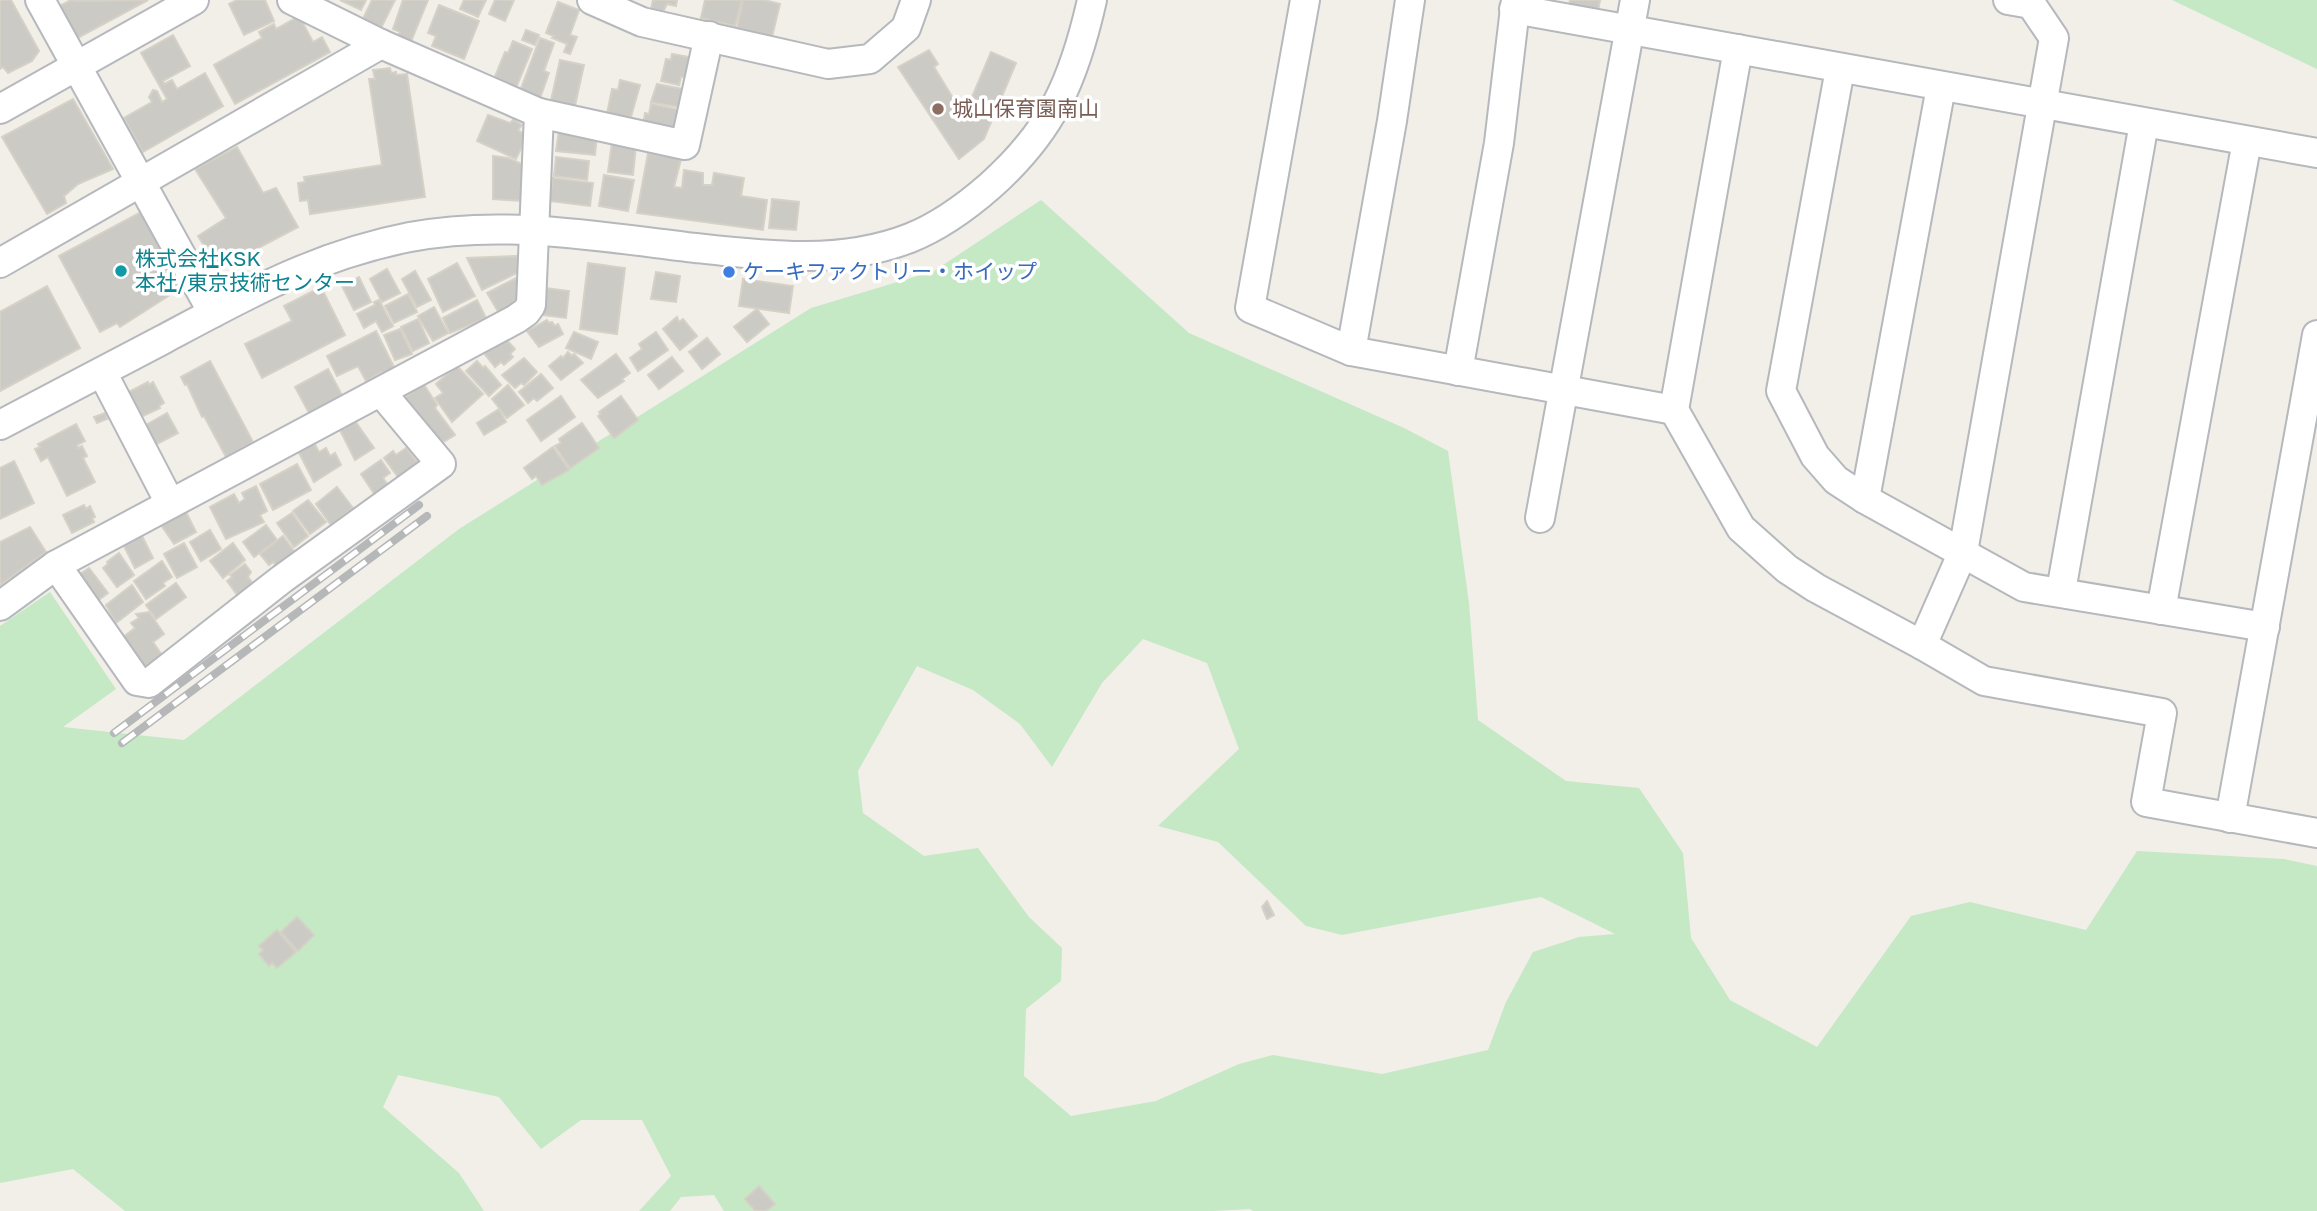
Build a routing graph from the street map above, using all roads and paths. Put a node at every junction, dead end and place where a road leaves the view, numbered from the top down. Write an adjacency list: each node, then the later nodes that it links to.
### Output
1 (40, 0): 16 (street)
2 (194, 0): 16 (street)
3 (292, 0): 14 (street)
4 (592, 0): 13 (street)
5 (916, 0): 13 (street)
6 (1092, 0): 26 (street)
7 (1306, 0): 30 (street)
8 (1410, 0): 30 (street)
9 (1635, 0): 12 (street)
10 (2008, 0): 19 (street)
11 (1515, 4): 12 (street); 32 (street)
12 (1630, 29): 15 (street); 34 (street)
13 (709, 36): 21 (street)
14 (381, 44): 21 (street); 25 (street)
15 (1738, 49): 17 (street); 36 (street)
16 (77, 66): 20 (street); 25 (street)
17 (1840, 69): 18 (street); 38 (street)
18 (1941, 87): 19 (street); 38 (street)
19 (2043, 104): 22 (street); 41 (street)
20 (0, 109)
21 (539, 113): 26 (street)
22 (2144, 123): 23 (street); 43 (street)
23 (2247, 141): 24 (street); 45 (street)
24 (2317, 153)
25 (140, 184): 27 (street); 28 (street)
26 (533, 230): 28 (street); 35 (street)
27 (0, 263)
28 (213, 313): 33 (street)
29 (2317, 335): 31 (street)
30 (1351, 351): 32 (street)
31 (2314, 367): 46 (street)
32 (1458, 370): 34 (street)
33 (102, 372): 37 (street); 39 (street)
34 (1564, 390): 36 (street); 40 (street)
35 (381, 392): 39 (street); 42 (street)
36 (1674, 410): 47 (street)
37 (0, 425)
38 (1865, 499): 41 (street)
39 (170, 503): 42 (street)
40 (1539, 519)
41 (1963, 552): 43 (street); 47 (street)
42 (56, 565): 44 (street)
43 (2061, 591): 45 (street)
44 (0, 607)
45 (2161, 610): 46 (street)
46 (2265, 628): 48 (street)
47 (1922, 645): 48 (street)
48 (2230, 818): 49 (street)
49 (2317, 834)

